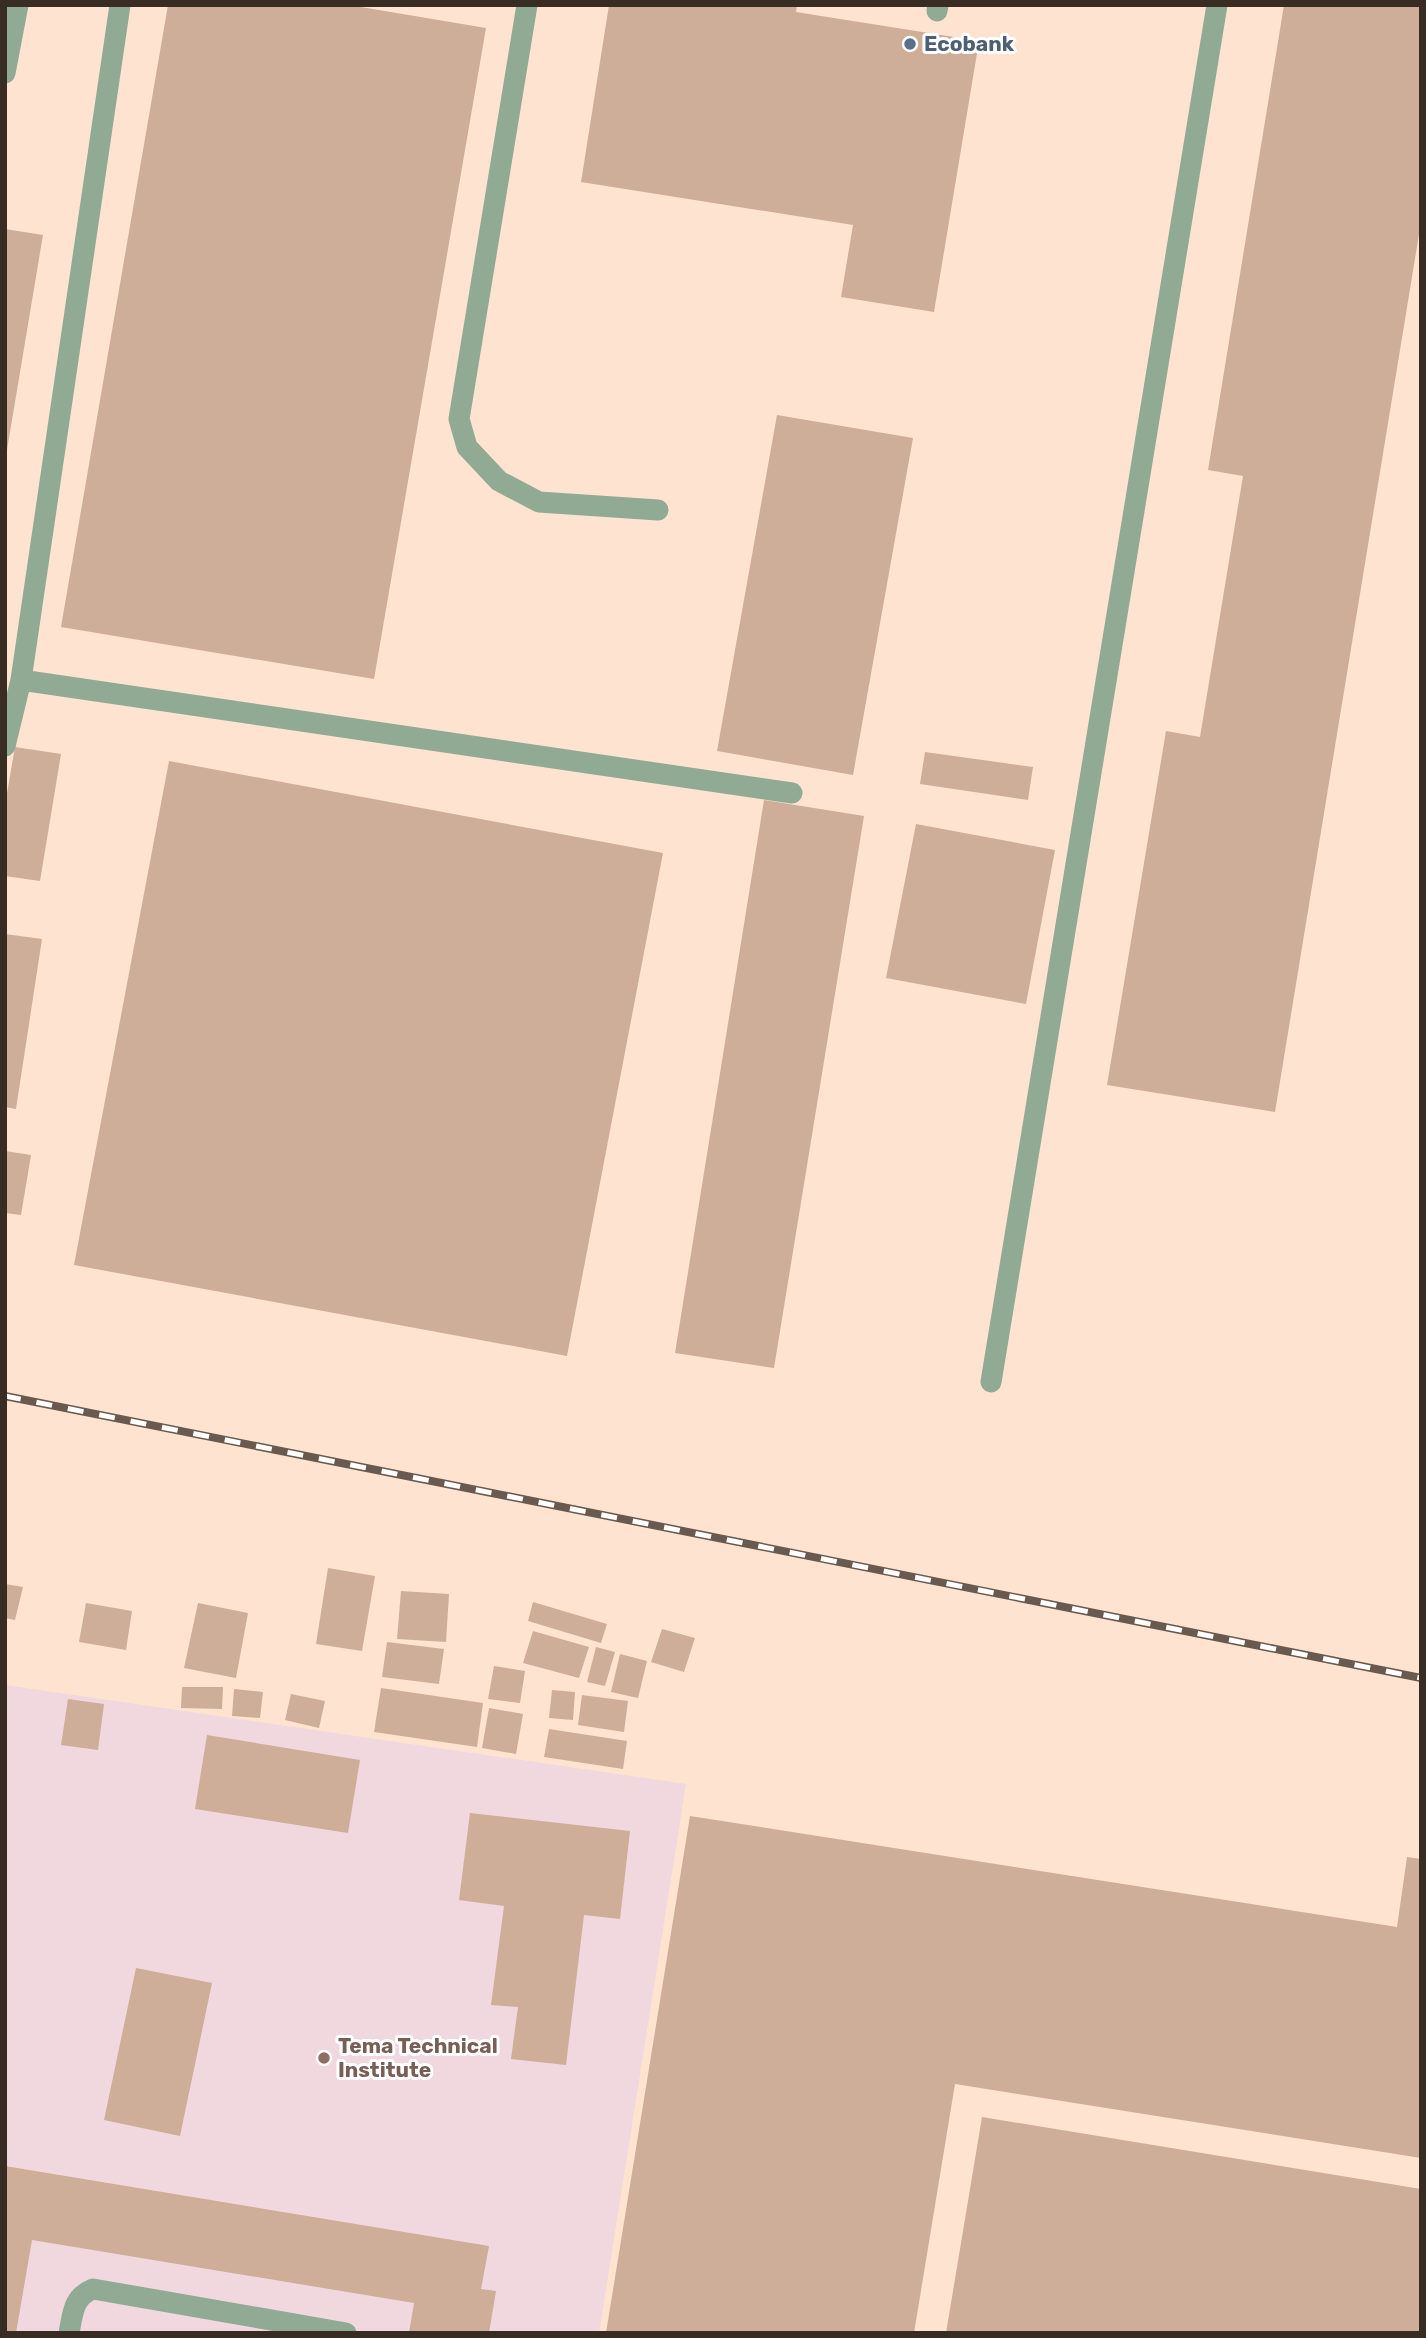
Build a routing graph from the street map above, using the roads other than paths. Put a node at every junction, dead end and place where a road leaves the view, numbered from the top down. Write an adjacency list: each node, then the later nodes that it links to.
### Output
1 (18, 5): 5 (lane)
2 (120, 5): 7 (lane)
3 (527, 5): 6 (lane)
4 (1217, 5): 10 (lane)
5 (5, 73)
6 (658, 510)
7 (21, 680): 8 (lane); 9 (lane)
8 (5, 746)
9 (792, 793)
10 (991, 1382)
11 (69, 2333): 12 (lane)
12 (346, 2333)

